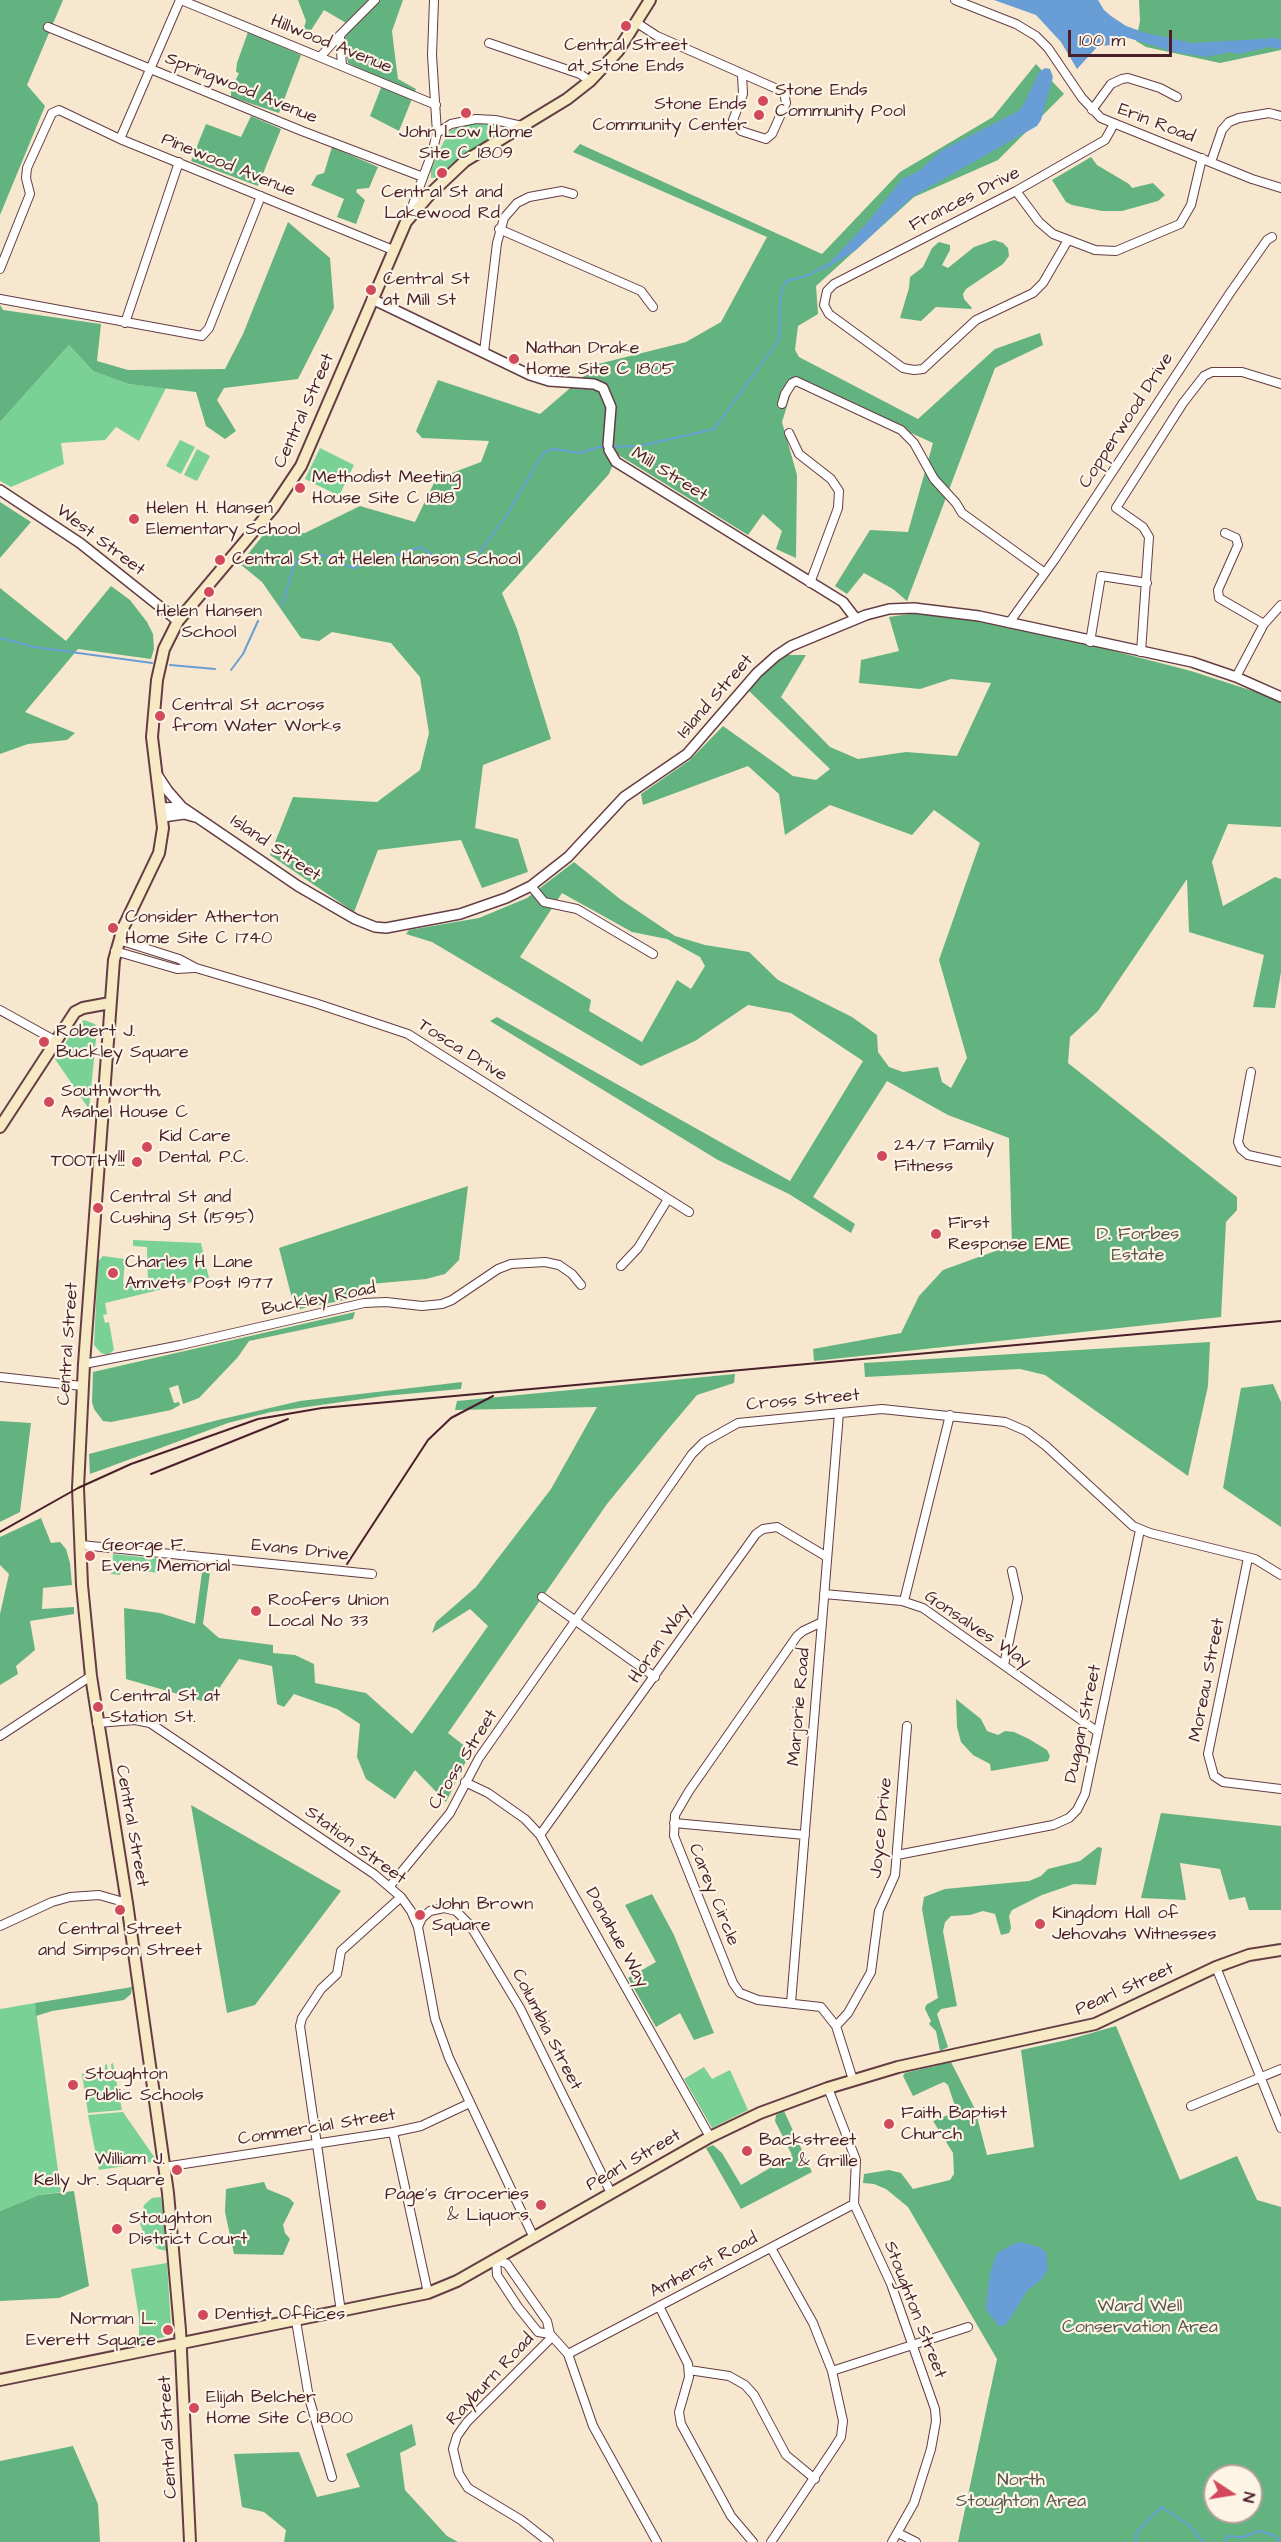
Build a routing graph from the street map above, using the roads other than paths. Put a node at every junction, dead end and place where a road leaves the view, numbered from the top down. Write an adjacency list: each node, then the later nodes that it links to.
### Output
1 (181, 0): 10 (street, Hillwood Avenue); 12 (street)
2 (375, 0): 8 (street)
3 (434, 0): 16 (street, Central Street)
4 (650, 0): 6 (main road, Central Street)
5 (955, 0): 17 (street, Erin Road)
6 (637, 23): 13 (street); 14 (main road, Central Street)
7 (48, 27): 12 (street, Springwood Avenue)
8 (340, 35): 10 (street); 11 (street)
9 (489, 43): 14 (street)
10 (320, 57): 11 (street, Hillwood Avenue)
11 (342, 66): 16 (street, Hillwood Avenue)
12 (150, 68): 22 (street); 26 (street, Springwood Avenue)
13 (742, 75): 13 (street)
14 (590, 81): 20 (main road, Central Street)
15 (1178, 97): 17 (street)
16 (436, 105): 21 (street, Central Street)
17 (1092, 110): 19 (street, Erin Road)
18 (1281, 116): 25 (street)
19 (1114, 124): 23 (street, Erin Road); 28 (street, Frances Drive)
20 (522, 126): 21 (street); 31 (main road, Central Street)
21 (437, 133): 26 (street, Central Street)
22 (120, 139): 24 (street, Pinewood Avenue); 36 (street, Pinewood Avenue)
23 (1202, 158): 25 (street, Erin Road); 34 (street)
24 (179, 162): 30 (street, Pinewood Avenue); 40 (street)
25 (1211, 162): 27 (street, Erin Road)
26 (423, 177): 31 (street, Central Street)
27 (1281, 188)
28 (1016, 191): 34 (street); 34 (street, Frances Drive)
29 (573, 194): 32 (street)
30 (261, 196): 35 (street, Pinewood Avenue); 40 (street)
31 (406, 222): 35 (main road, Central Street)
32 (499, 230): 39 (street); 41 (street)
33 (1272, 237): 47 (street, Copperwood Drive)
34 (1068, 240)
35 (393, 250): 38 (main road, Central Street)
36 (0, 269)
37 (0, 299): 40 (street)
38 (372, 299): 41 (street, Mill Street); 52 (main road, Central Street)
39 (653, 308)
40 (125, 323)
41 (484, 352): 48 (street, Mill Street)
42 (1281, 384): 49 (street)
43 (782, 404): 47 (street)
44 (789, 433): 48 (street)
45 (0, 490): 52 (street, West Street)
46 (1226, 533): 54 (street)
47 (1045, 573): 53 (street, Copperwood Drive)
48 (810, 583): 51 (street, Mill Street)
49 (1147, 584): 55 (street); 56 (street)
50 (1281, 605): 54 (street)
51 (856, 619): 53 (street, Island Street); 63 (street, Island Street)
52 (178, 621): 59 (main road, Central Street)
53 (1009, 624): 55 (street, Island Street)
54 (1263, 624): 57 (street)
55 (1090, 642): 56 (street, Island Street)
56 (1141, 652): 57 (street, Island Street)
57 (1236, 678): 58 (street, Island Street)
58 (1281, 697)
59 (156, 773): 60 (street, Island Street); 61 (main road, Central Street)
60 (182, 807): 61 (street); 62 (street, Island Street)
61 (163, 813): 62 (street, Island Street); 64 (main road, Central Street)
62 (203, 820): 63 (street, Island Street)
63 (531, 886): 66 (street)
64 (119, 940): 65 (main road, Central Street); 67 (street, Tosca Drive)
65 (115, 951): 67 (street, Tosca Drive); 68 (main road, Central Street)
66 (653, 954)
67 (196, 968): 74 (street, Tosca Drive)
68 (110, 1003): 70 (main road); 78 (main road, Central Street)
69 (0, 1010): 70 (street)
70 (56, 1041): 72 (main road)
71 (1251, 1072): 73 (street)
72 (0, 1127)
73 (1281, 1162)
74 (668, 1199): 75 (street, Tosca Drive); 76 (street)
75 (689, 1212)
76 (621, 1266)
77 (581, 1285): 78 (street, Buckley Road)
78 (84, 1364): 80 (main road, Central Street)
79 (0, 1377): 80 (street)
80 (82, 1386): 84 (main road, Central Street)
81 (839, 1413): 82 (street, Cross Street); 85 (street, Marjorie Road); 93 (street, Cross Street)
82 (950, 1415): 83 (street, Cross Street); 92 (street)
83 (1140, 1530): 86 (street, Cross Street); 100 (street, Duggan Street)
84 (81, 1545): 88 (street, Evans Drive); 96 (main road, Central Street)
85 (827, 1557): 90 (street, Marjorie Road); 97 (street, Horan Way)
86 (1248, 1558): 89 (street, Cross Street); 103 (street, Moreau Street)
87 (1012, 1571): 95 (street)
88 (372, 1574)
89 (1281, 1575)
90 (824, 1594): 92 (street, Gonsalves Way); 94 (street, Marjorie Road)
91 (542, 1597): 93 (street)
92 (904, 1601): 95 (street, Gonsalves Way)
93 (575, 1619): 97 (street); 102 (street, Cross Street)
94 (822, 1622): 104 (street); 105 (street, Marjorie Road)
95 (1004, 1665): 100 (street, Gonsalves Way)
96 (90, 1676): 98 (main road, Central Street); 101 (street)
97 (655, 1677): 106 (street, Horan Way)
98 (97, 1723): 108 (street, Station Street); 110 (main road, Central Street)
99 (907, 1726): 107 (street, Joyce Drive)
100 (1098, 1732): 107 (street, Duggan Street)
101 (0, 1736)
102 (465, 1782): 106 (street, Donahue Way); 108 (street, Cross Street)
103 (1281, 1789)
104 (674, 1823): 105 (street); 117 (street, Carey Circle)
105 (805, 1834): 117 (street, Marjorie Road)
106 (540, 1835): 127 (street, Donahue Way)
107 (897, 1855): 118 (street, Joyce Drive)
108 (390, 1886): 109 (street, Station Street)
109 (401, 1897): 111 (street, Station Street); 128 (street)
110 (127, 1903): 113 (street); 129 (main road, Central Street)
111 (411, 1911): 112 (street, Columbia Street); 114 (street, Station Street)
112 (430, 1911): 114 (street); 130 (street, Columbia Street)
113 (0, 1926)
114 (418, 1927): 123 (street, Station Street)
115 (1281, 1950): 116 (main road, Pearl Street)
116 (1216, 1967): 120 (street); 121 (main road, Pearl Street)
117 (791, 2003): 118 (street, Carey Circle)
118 (836, 2026): 121 (street, Carey Circle)
119 (1281, 2069): 120 (street)
120 (1260, 2078): 124 (street); 125 (street)
121 (853, 2080): 122 (main road, Pearl Street)
122 (828, 2088): 127 (main road, Pearl Street); 131 (street, Stoughton Street)
123 (470, 2103): 126 (street, Commercial Street); 132 (street, Station Street)
124 (1191, 2106)
125 (1281, 2128)
126 (393, 2132): 128 (street, Commercial Street); 135 (street)
127 (710, 2137): 130 (main road, Pearl Street)
128 (317, 2143): 129 (street, Commercial Street); 137 (street)
129 (165, 2167): 141 (main road, Central Street)
130 (611, 2193): 132 (main road, Pearl Street)
131 (854, 2204): 133 (street, Amherst Road); 142 (street, Stoughton Street)
132 (534, 2238): 134 (main road, Pearl Street)
133 (771, 2248): 136 (street, Amherst Road); 145 (street)
134 (496, 2259): 135 (main road, Pearl Street); 140 (street); 140 (street)
135 (428, 2293): 137 (main road, Pearl Street)
136 (659, 2306): 143 (street, Amherst Road); 144 (street)
137 (341, 2312): 138 (main road, Pearl Street)
138 (296, 2321): 141 (main road, Pearl Street); 147 (street)
139 (968, 2327): 142 (street)
140 (551, 2335): 143 (street); 151 (street, Rayburn Road)
141 (181, 2342): 146 (main road, Pearl Street); 150 (main road, Central Street)
142 (914, 2345): 145 (street); 149 (street, Stoughton Street)
143 (568, 2354): 152 (street)
144 (689, 2370): 148 (street); 153 (street)
145 (832, 2372): 148 (street)
146 (0, 2380)
147 (332, 2477)
148 (815, 2479): 154 (street)
149 (898, 2533): 155 (street, Stoughton Street); 156 (street)
150 (190, 2542)
151 (549, 2542)
152 (657, 2542)
153 (753, 2542)
154 (771, 2542)
155 (892, 2542)
156 (916, 2542)

